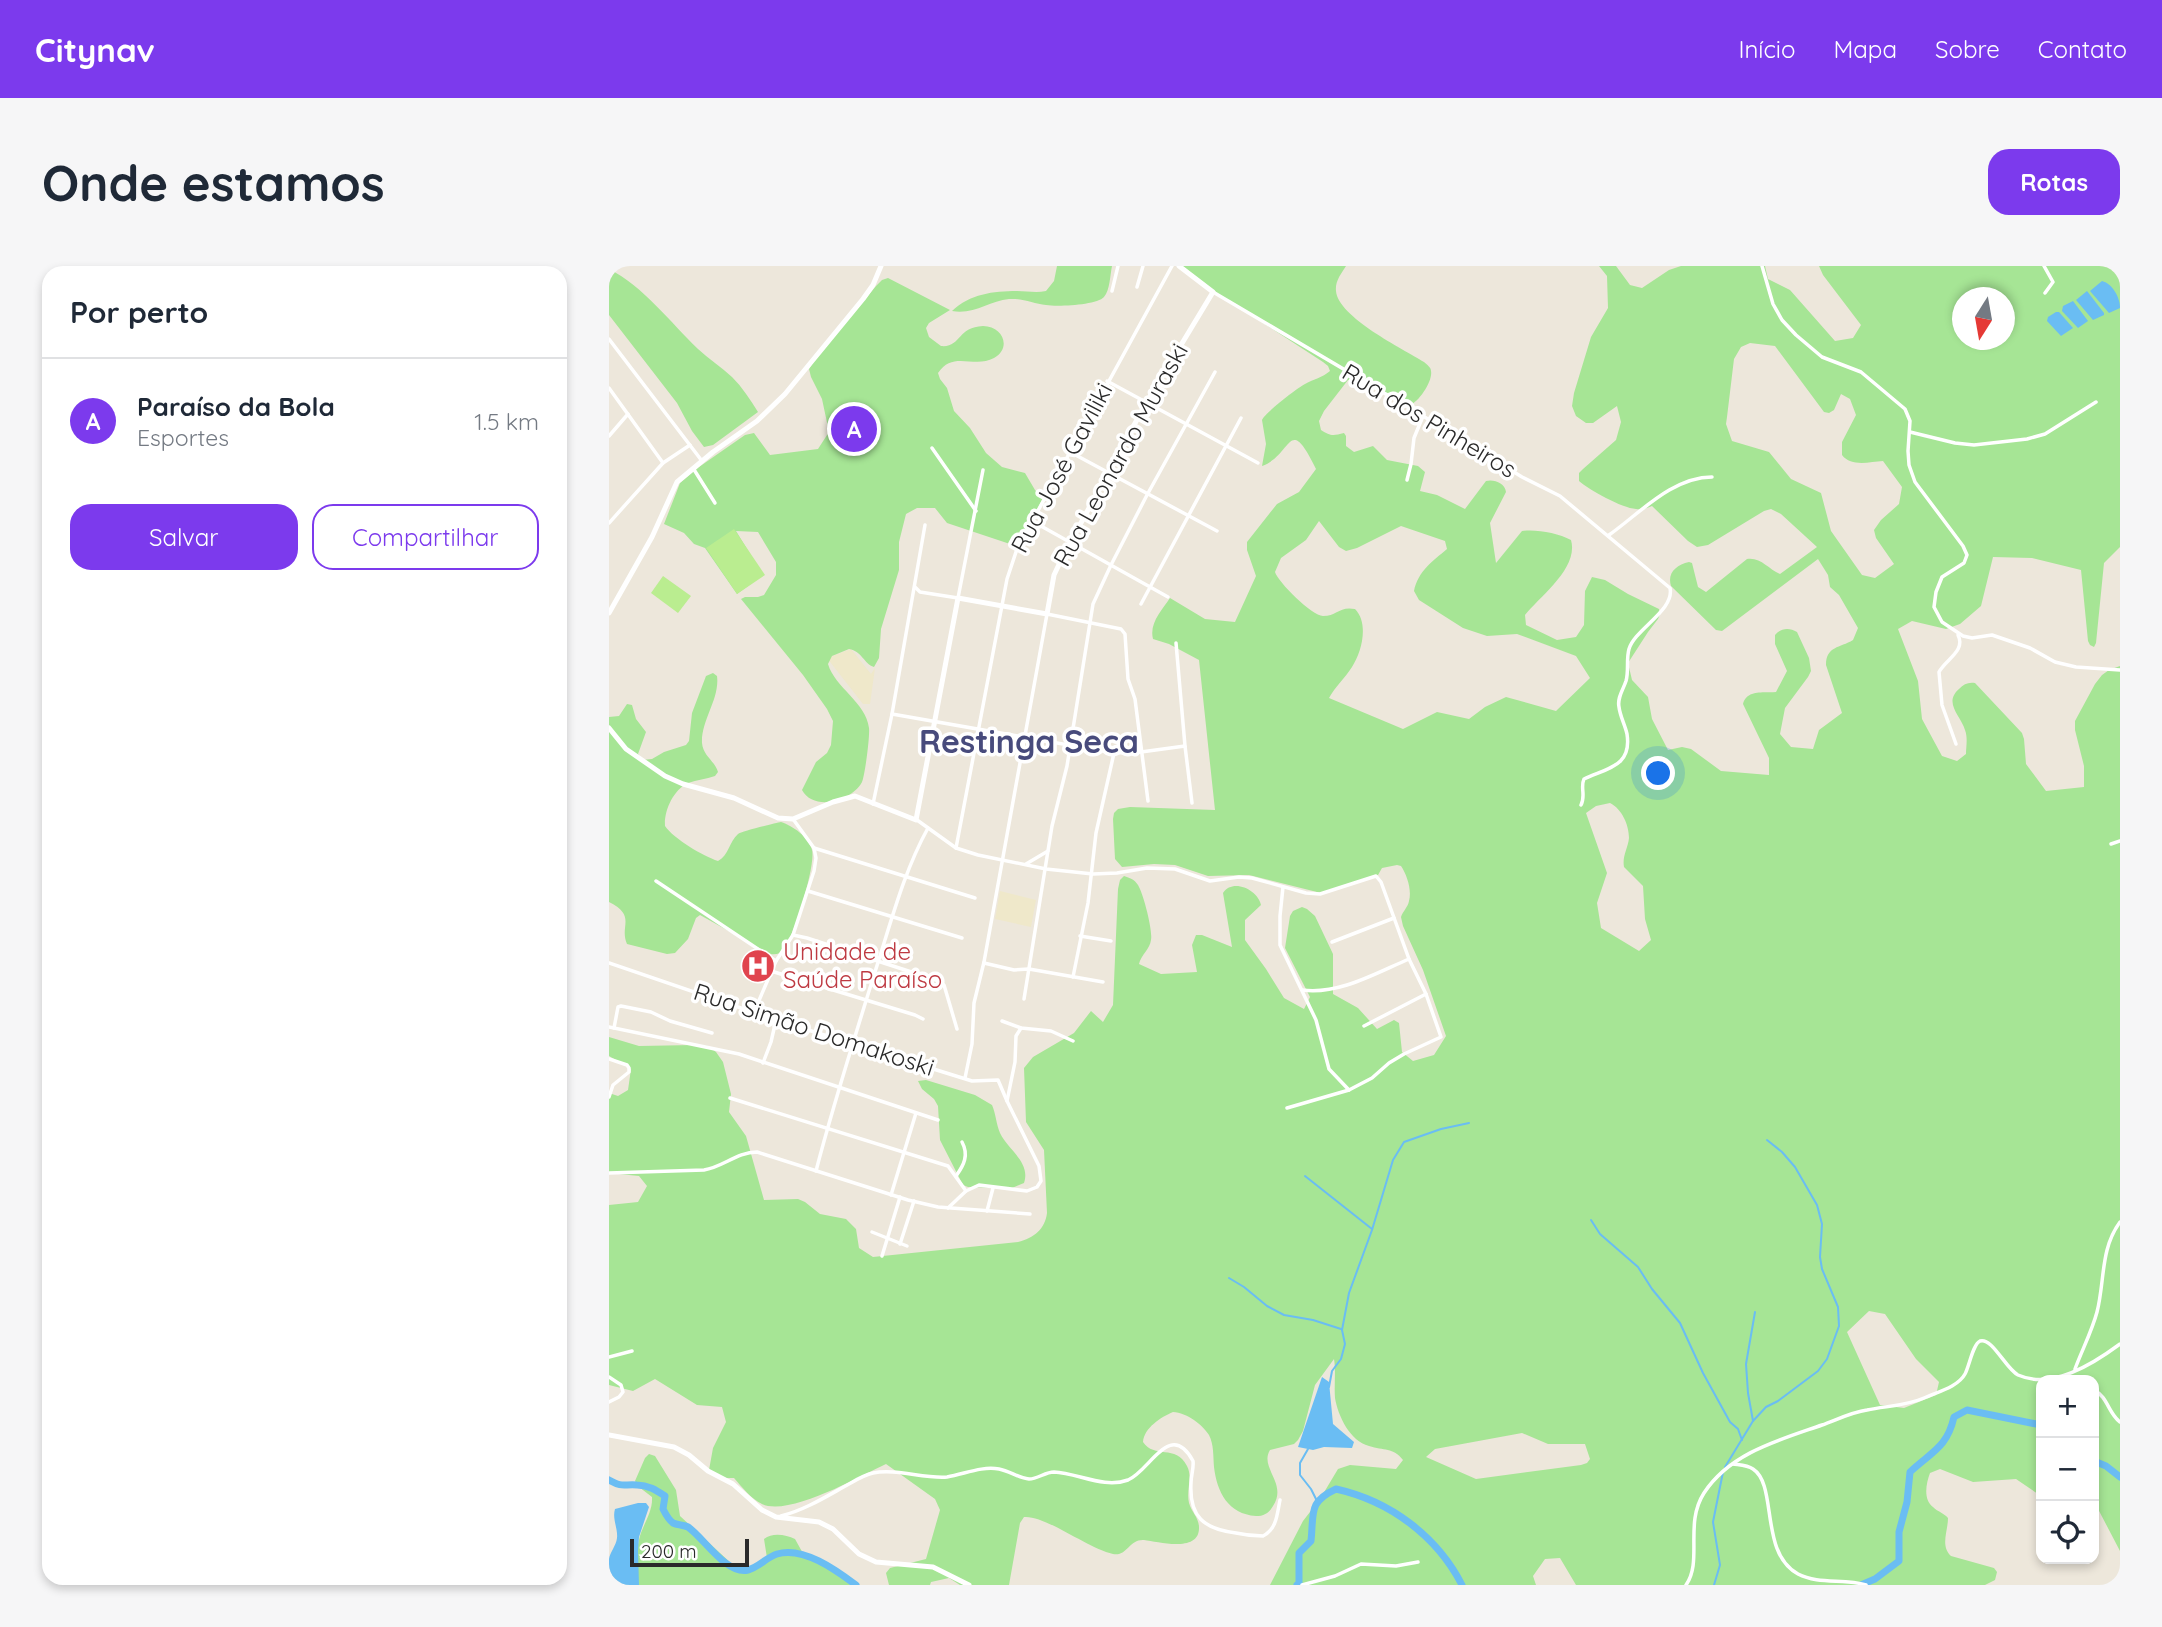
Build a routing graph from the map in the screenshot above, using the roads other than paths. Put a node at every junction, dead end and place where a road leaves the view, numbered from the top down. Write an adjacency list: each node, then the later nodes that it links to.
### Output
1 (881, 266): 30 (street)
2 (1118, 266): 11 (street)
3 (1143, 266): 10 (street)
4 (1172, 266): 16 (street, Rua José Gaviliki)
5 (1179, 266): 12 (street, Rua dos Pinheiros)
6 (1762, 266): 24 (street)
7 (2044, 266): 13 (street)
8 (2112, 266): 9 (street)
9 (2120, 277)
10 (1137, 287)
11 (1112, 291)
12 (1213, 292): 19 (street, Rua Leonardo Muraski); 21 (street, Rua dos Pinheiros)
13 (2045, 293)
14 (609, 339): 26 (street)
15 (1215, 372): 23 (street)
16 (1107, 381): 19 (street); 29 (street, Rua José Gaviliki)
17 (609, 388): 20 (street)
18 (2096, 401): 24 (street)
19 (1146, 403): 23 (street); 35 (street, Rua Leonardo Muraski)
20 (628, 414): 25 (street); 31 (street)
21 (1423, 416): 37 (street); 46 (street, Rua dos Pinheiros)
22 (1241, 418): 27 (street)
23 (1187, 425): 27 (street); 38 (street)
24 (1910, 432): 58 (street)
25 (609, 436)
26 (690, 444): 30 (street); 31 (street)
27 (1225, 447): 32 (street); 41 (street)
28 (932, 448): 40 (street)
29 (1070, 452): 35 (street); 42 (street, Rua José Gaviliki)
30 (702, 461): 33 (street)
31 (663, 463): 43 (street)
32 (1258, 463)
33 (693, 468): 39 (street); 55 (street)
34 (983, 470): 40 (street)
35 (1109, 473): 38 (street); 47 (street, Rua Leonardo Muraski)
36 (1711, 477): 46 (street)
37 (1407, 480)
38 (1147, 495): 41 (street); 48 (street)
39 (715, 503)
40 (976, 511): 52 (street)
41 (1187, 516): 45 (street); 50 (street)
42 (1032, 521): 47 (street); 54 (street, Rua José Gaviliki)
43 (609, 523)
44 (925, 525): 49 (street)
45 (1217, 531)
46 (1609, 535): 74 (street, Rua dos Pinheiros)
47 (1071, 542): 48 (street); 56 (street, Rua Leonardo Muraski)
48 (1111, 565): 50 (street); 57 (street)
49 (914, 585): 52 (street); 61 (street)
50 (1150, 588): 51 (street); 53 (street)
51 (1168, 597)
52 (958, 598): 54 (street); 62 (street)
53 (1141, 604)
54 (1002, 606): 56 (street); 64 (street, Rua José Gaviliki)
55 (609, 612)
56 (1047, 614): 57 (street); 65 (street, Rua Leonardo Muraski)
57 (1090, 621): 66 (street); 70 (street)
58 (1957, 632): 60 (street); 67 (street)
59 (1176, 643): 68 (street)
60 (2120, 670)
61 (892, 714): 62 (street); 73 (street)
62 (936, 721): 64 (street); 76 (street)
63 (609, 728): 75 (street)
64 (980, 730): 65 (street); 81 (street, Rua José Gaviliki)
65 (1026, 737): 66 (street); 83 (street, Rua Leonardo Muraski)
66 (1070, 744): 69 (street); 82 (street)
67 (1956, 744)
68 (1185, 746): 70 (street); 72 (street)
69 (1114, 752): 70 (street); 86 (street)
70 (1141, 752): 71 (street)
71 (1148, 801)
72 (1192, 803)
73 (873, 804): 75 (street); 76 (street)
74 (1581, 805)
75 (793, 819): 80 (street)
76 (916, 820): 77 (street)
77 (928, 828): 81 (street); 87 (street)
78 (2120, 841): 79 (street)
79 (2111, 844)
80 (814, 848): 87 (street); 90 (street)
81 (956, 848): 83 (street)
82 (1048, 850): 84 (street); 85 (street)
83 (1002, 860): 84 (street); 103 (street, Rua Leonardo Muraski)
84 (1025, 864): 85 (street)
85 (1046, 869): 86 (street); 104 (street)
86 (1093, 874): 89 (street); 95 (street)
87 (906, 877): 91 (street); 92 (street)
88 (656, 881): 100 (street)
89 (1283, 887): 93 (street); 108 (street)
90 (809, 891): 92 (street); 94 (street)
91 (975, 898)
92 (893, 917): 96 (street); 101 (street)
93 (1394, 918): 98 (street); 99 (street)
94 (793, 935): 100 (street); 101 (street)
95 (1080, 936): 97 (street); 106 (street)
96 (962, 938)
97 (1111, 941)
98 (1332, 942)
99 (1409, 959): 108 (street); 109 (street)
100 (776, 961): 105 (street)
101 (878, 961): 111 (street); 119 (street)
102 (609, 962): 112 (street, Rua Simão Domakoski)
103 (984, 962): 104 (street); 125 (street, Rua Leonardo Muraski)
104 (1029, 969): 106 (street); 110 (street)
105 (771, 971): 111 (street); 112 (street)
106 (1073, 977): 107 (street)
107 (1103, 982)
108 (1301, 990): 127 (street)
109 (1426, 994): 116 (street); 127 (street)
110 (1024, 999)
111 (866, 1001): 113 (street); 122 (street)
112 (754, 1012): 114 (street, Rua Simão Domakoski)
113 (923, 1019)
114 (776, 1020): 122 (street, Rua Simão Domakoski); 124 (street)
115 (1002, 1021): 118 (street)
116 (1364, 1026)
117 (611, 1028): 120 (street); 124 (street)
118 (1021, 1028): 121 (street); 130 (street)
119 (957, 1029)
120 (712, 1033)
121 (1073, 1041)
122 (853, 1044): 125 (street, Rua Simão Domakoski); 126 (street)
123 (609, 1059): 128 (street)
124 (763, 1063): 126 (street)
125 (965, 1078): 130 (street, Rua Simão Domakoski)
126 (839, 1087): 132 (street); 134 (street)
127 (1349, 1090): 131 (street)
128 (609, 1097)
129 (730, 1098): 134 (street)
130 (1007, 1101): 140 (street)
131 (1287, 1108)
132 (916, 1113): 133 (street); 136 (street)
133 (938, 1120)
134 (827, 1129): 136 (street); 137 (street)
135 (962, 1142): 139 (street)
136 (905, 1153): 139 (street); 142 (street)
137 (816, 1171): 138 (street); 142 (street)
138 (609, 1173)
139 (956, 1176): 141 (street)
140 (993, 1188): 141 (street); 146 (street)
141 (966, 1191): 145 (street)
142 (891, 1195): 143 (street)
143 (900, 1197): 144 (street); 150 (street)
144 (914, 1201): 145 (street); 151 (street)
145 (948, 1208): 146 (street)
146 (987, 1211): 147 (street)
147 (1030, 1214)
148 (2120, 1222): 157 (street)
149 (872, 1232): 150 (street)
150 (886, 1239): 151 (street); 153 (street)
151 (900, 1244): 152 (street)
152 (907, 1246)
153 (881, 1256)
154 (2120, 1344): 157 (street)
155 (632, 1350): 156 (street)
156 (609, 1357)
157 (2074, 1371): 158 (street)
158 (2067, 1375)
159 (609, 1377): 162 (street)
160 (2036, 1379): 165 (street)
161 (2099, 1394): 163 (street)
162 (609, 1402)
163 (2120, 1422)
164 (609, 1436): 167 (street)
165 (1730, 1464): 171 (street); 172 (street)
166 (1280, 1500): 167 (street)
167 (776, 1517): 169 (street)
168 (1418, 1562): 170 (street)
169 (969, 1585)
170 (1302, 1585)
171 (1686, 1585)
172 (1866, 1585)

